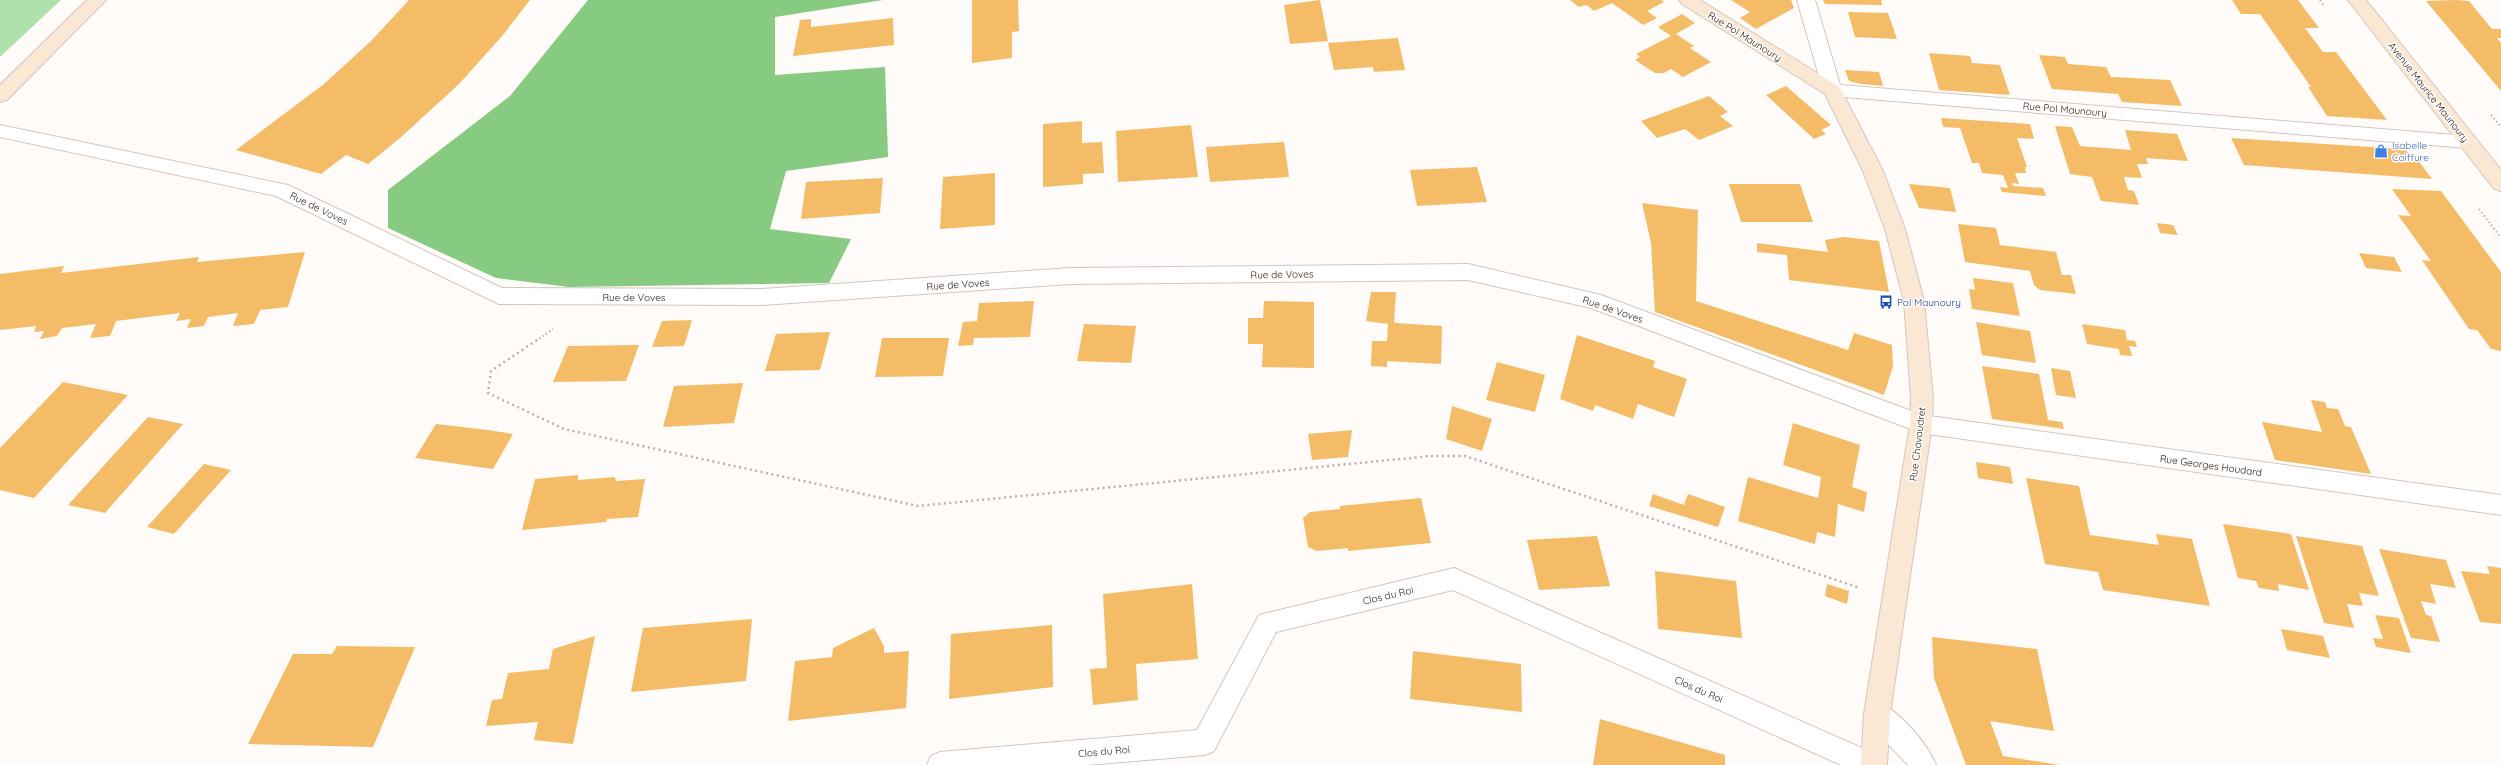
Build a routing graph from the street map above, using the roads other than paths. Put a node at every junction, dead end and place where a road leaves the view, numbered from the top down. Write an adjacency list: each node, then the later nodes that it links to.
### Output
1 (97, 0): 6 (street)
2 (1688, 0): 5 (street, Rue Pol Maunoury)
3 (1806, 0): 5 (street)
4 (2357, 0): 8 (street, Avenue Maurice Maunoury)
5 (1832, 90): 8 (street, Rue Pol Maunoury); 10 (street, Rue Chavaudret)
6 (0, 96)
7 (0, 131): 10 (street, Rue de Voves)
8 (2467, 142): 9 (street, Avenue Maurice Maunoury)
9 (2501, 184)
10 (1921, 424): 11 (street, Rue Georges Houdard); 12 (street, Rue Chavaudret)
11 (2501, 505)
12 (1877, 714): 14 (street, Rue Chavaudret); 15 (street)
13 (940, 765): 14 (street, Clos du Roi)
14 (1872, 765)
15 (1924, 765)

